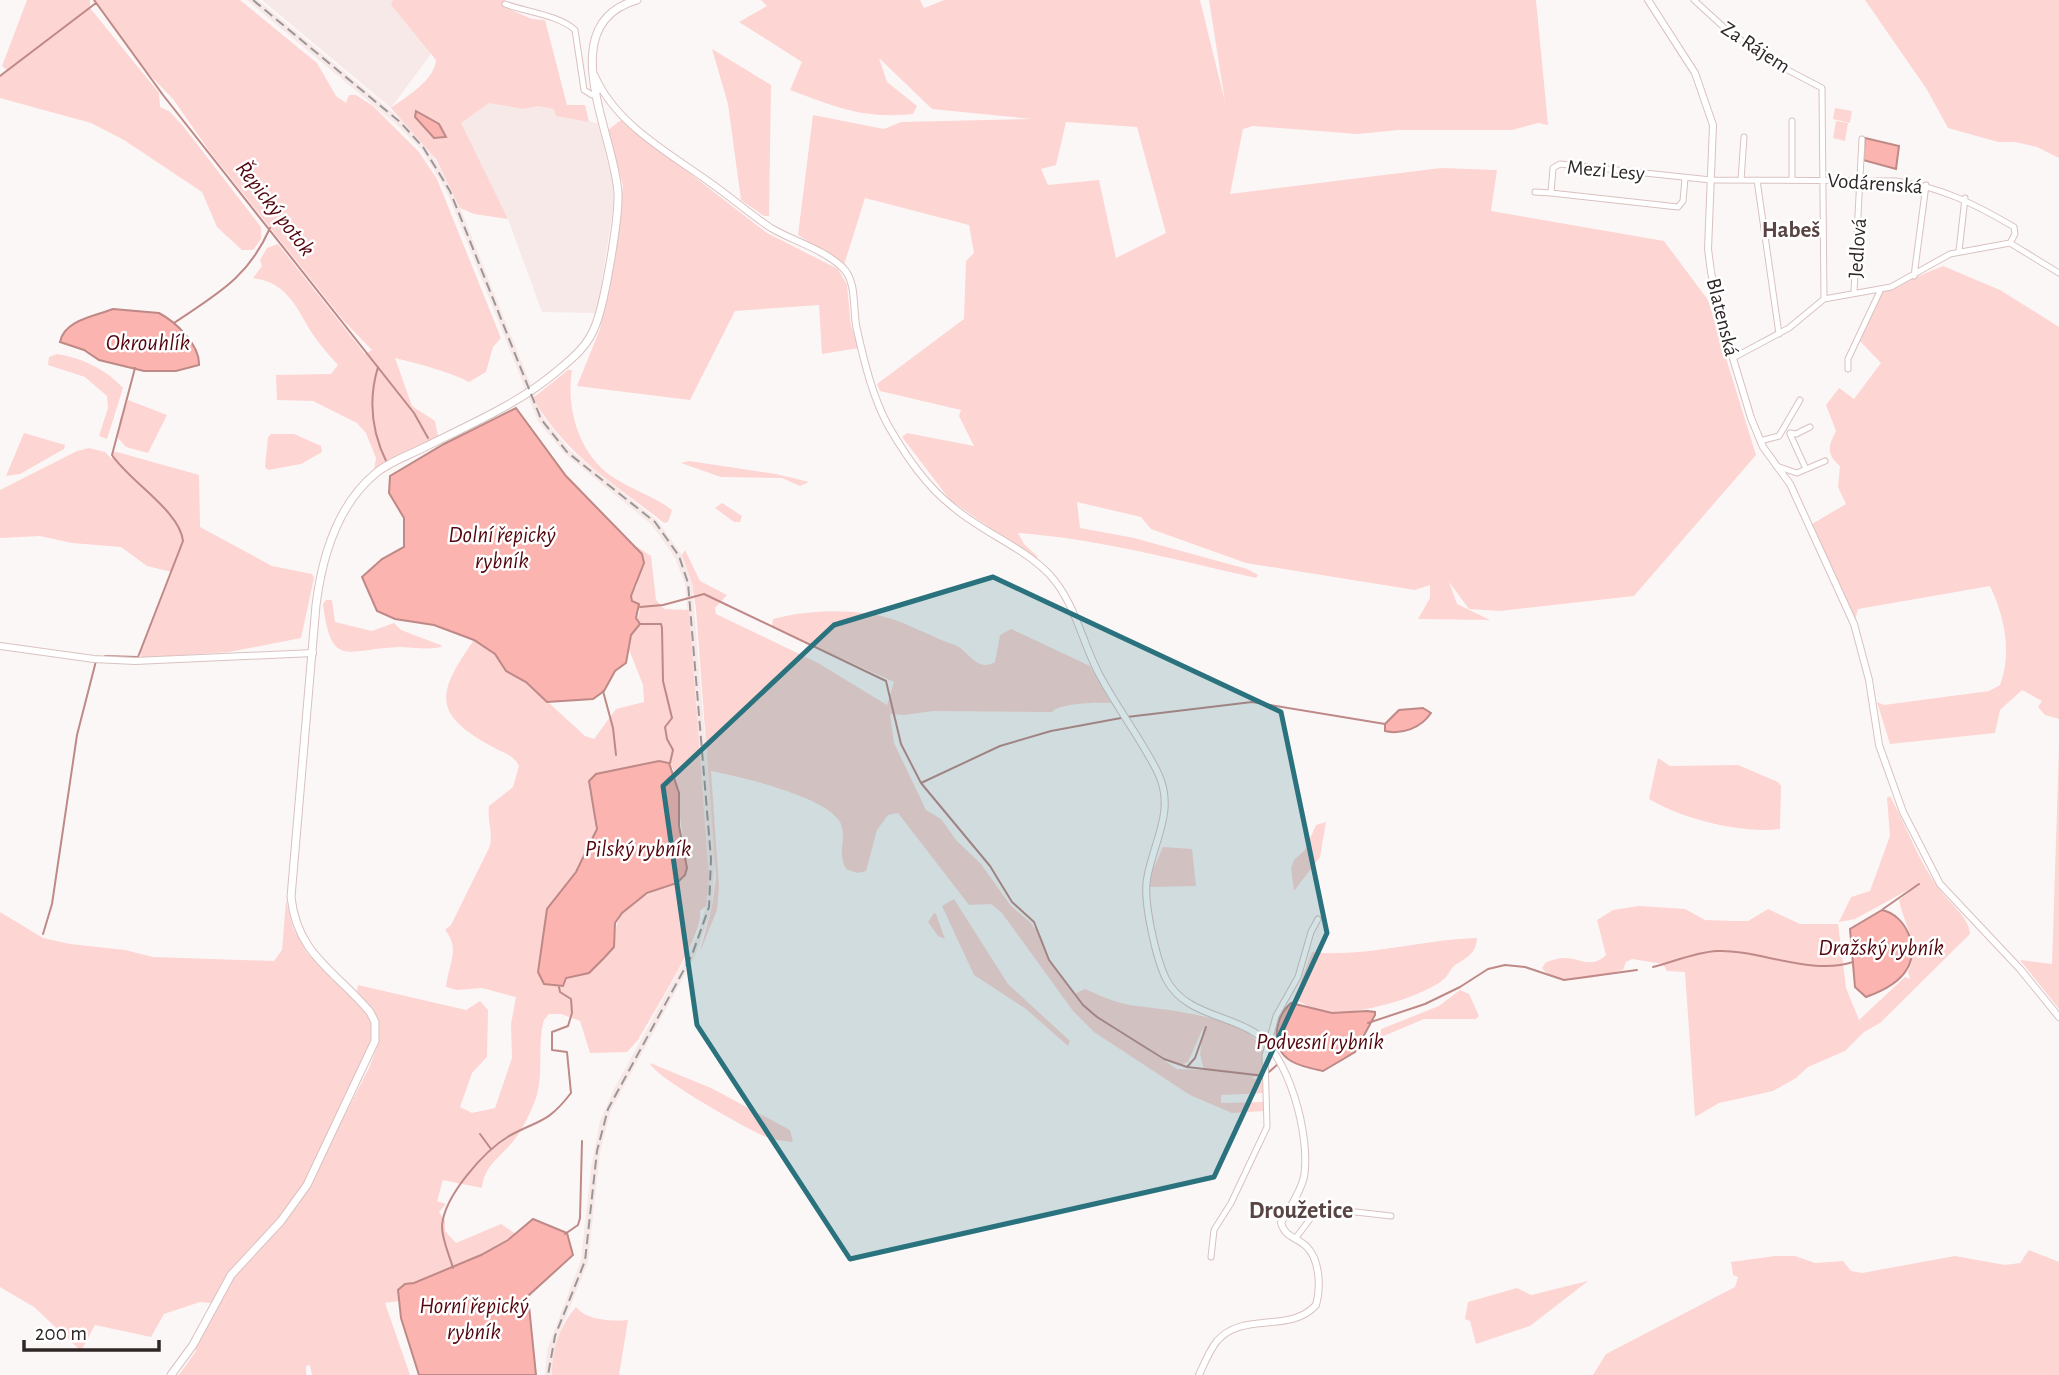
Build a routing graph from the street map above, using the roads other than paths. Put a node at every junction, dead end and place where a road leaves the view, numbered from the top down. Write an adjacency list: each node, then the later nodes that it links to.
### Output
1 (636, 0): 5 (main road)
2 (1648, 0): 13 (street, Blatenská)
3 (1694, 0): 11 (street, Za Rájem)
4 (505, 4): 5 (street)
5 (598, 92): 39 (main road); 42 (street)
6 (1792, 121): 10 (street)
7 (1744, 137): 14 (street)
8 (1862, 139): 12 (street, Jedlová)
9 (1685, 178): 13 (street, Mezi Lesy); 18 (street, Mezi Lesy); 18 (street, Mezi Lesy)
10 (1793, 179): 11 (street, Vodárenská); 15 (street, Vodárenská)
11 (1824, 179): 12 (street, Vodárenská); 26 (street)
12 (1861, 179): 16 (street, Vodárenská); 25 (street, Jedlová)
13 (1711, 180): 14 (street, Vodárenská); 28 (street, Blatenská)
14 (1741, 180): 15 (street, Vodárenská)
15 (1758, 180): 27 (street)
16 (1926, 184): 19 (street, Vodárenská); 23 (street)
17 (1535, 192): 18 (street, Mezi Lesy)
18 (1551, 194)
19 (1965, 198): 20 (street, Vodárenská); 21 (street)
20 (2010, 243): 21 (street); 22 (street)
21 (1959, 251): 23 (street)
22 (2059, 273)
23 (1914, 276): 24 (street)
24 (1881, 289): 25 (street); 29 (street)
25 (1854, 291): 26 (street)
26 (1824, 299): 27 (street)
27 (1779, 334): 28 (street)
28 (1733, 358): 34 (street, Blatenská)
29 (1848, 369)
30 (1800, 400): 32 (street)
31 (1810, 427): 33 (street)
32 (1784, 430): 33 (street); 34 (street)
33 (1790, 433): 37 (street)
34 (1760, 441): 36 (street, Blatenská)
35 (1825, 461): 37 (street)
36 (1776, 466): 37 (street); 41 (street, Blatenská)
37 (1806, 469)
38 (0, 646): 39 (street)
39 (313, 653): 46 (main road)
40 (1318, 919): 42 (street)
41 (2059, 1017)
42 (1268, 1044): 44 (street); 45 (street)
43 (1391, 1216): 44 (street)
44 (1295, 1239): 47 (street)
45 (1210, 1256)
46 (171, 1375)
47 (1199, 1375)

